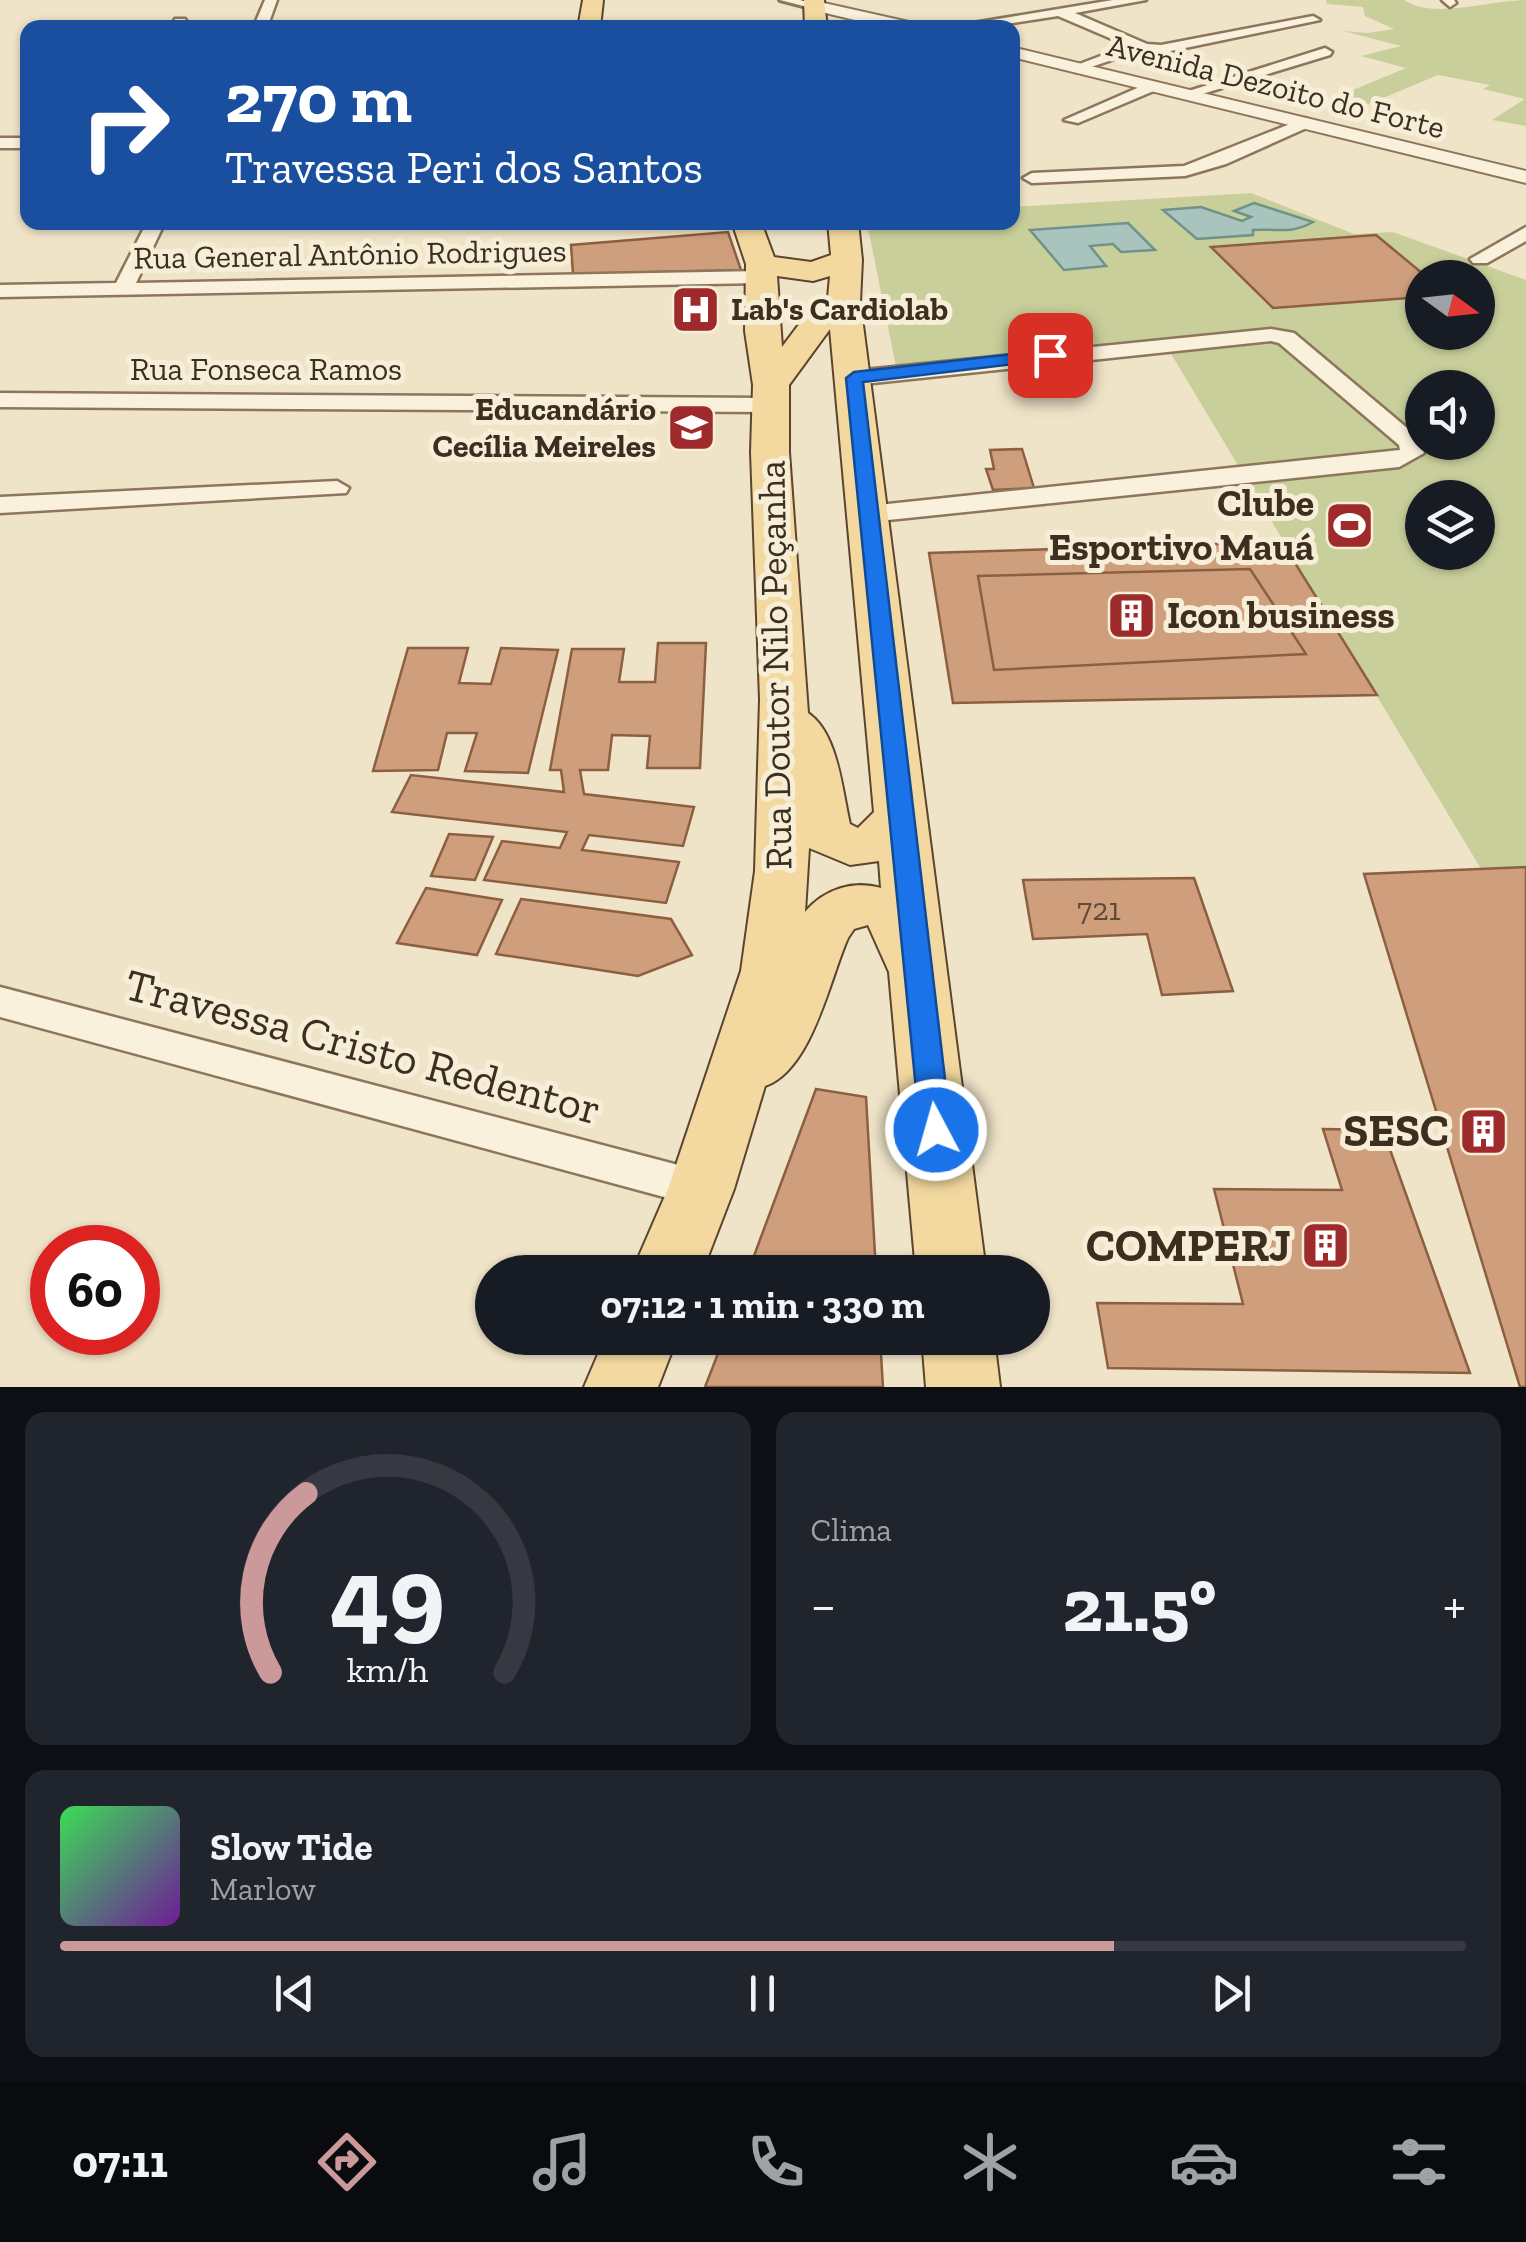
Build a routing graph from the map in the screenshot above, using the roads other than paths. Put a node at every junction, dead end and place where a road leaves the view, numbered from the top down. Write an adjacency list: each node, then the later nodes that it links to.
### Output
1 (784, 0): 3 (street)
2 (1140, 0): 4 (street)
3 (815, 11): 5 (street)
4 (1060, 12): 6 (street); 7 (street)
5 (866, 20)
6 (1005, 20)
7 (1321, 36)
8 (1325, 52): 13 (street)
9 (1120, 53): 11 (street)
10 (1020, 54): 11 (street, Avenida Dezoito do Forte)
11 (1076, 68): 12 (street, Avenida Dezoito do Forte)
12 (1151, 87): 13 (street, Avenida Dezoito do Forte); 14 (street)
13 (1184, 94): 15 (street, Avenida Dezoito do Forte)
14 (1072, 120)
15 (1305, 123): 16 (street, Avenida Dezoito do Forte); 17 (street)
16 (1526, 176)
17 (1052, 197)
18 (152, 230): 25 (street)
19 (748, 230): 24 (main road, Rua Doutor Nilo Peçanha)
20 (844, 230): 23 (main road)
21 (1526, 233): 22 (street)
22 (1480, 259)
23 (847, 260): 24 (main road); 27 (main road)
24 (761, 283): 25 (street, Rua General Antônio Rodrigues); 27 (main road); 29 (main road, Rua Doutor Nilo Peçanha)
25 (123, 288): 26 (street, Rua General Antônio Rodrigues)
26 (0, 291)
27 (840, 303): 28 (main road); 29 (main road)
28 (854, 378): 33 (main road); 33 (street)
29 (771, 395): 30 (street, Rua Fonseca Ramos); 34 (main road, Rua Doutor Nilo Peçanha)
30 (4, 405)
31 (337, 488): 32 (street)
32 (0, 506)
33 (869, 514): 35 (main road)
34 (784, 699): 35 (main road); 38 (main road, Rua Doutor Nilo Peçanha)
35 (902, 810): 37 (main road)
36 (0, 1002): 39 (street, Travessa Cristo Redentor)
37 (923, 1009): 38 (main road); 41 (main road)
38 (732, 1089): 39 (main road, Rua Doutor Nilo Peçanha)
39 (701, 1189): 40 (main road, Rua Doutor Nilo Peçanha)
40 (674, 1255)
41 (949, 1255)
42 (633, 1355): 44 (main road)
43 (960, 1355): 45 (main road)
44 (620, 1387)
45 (964, 1387)

